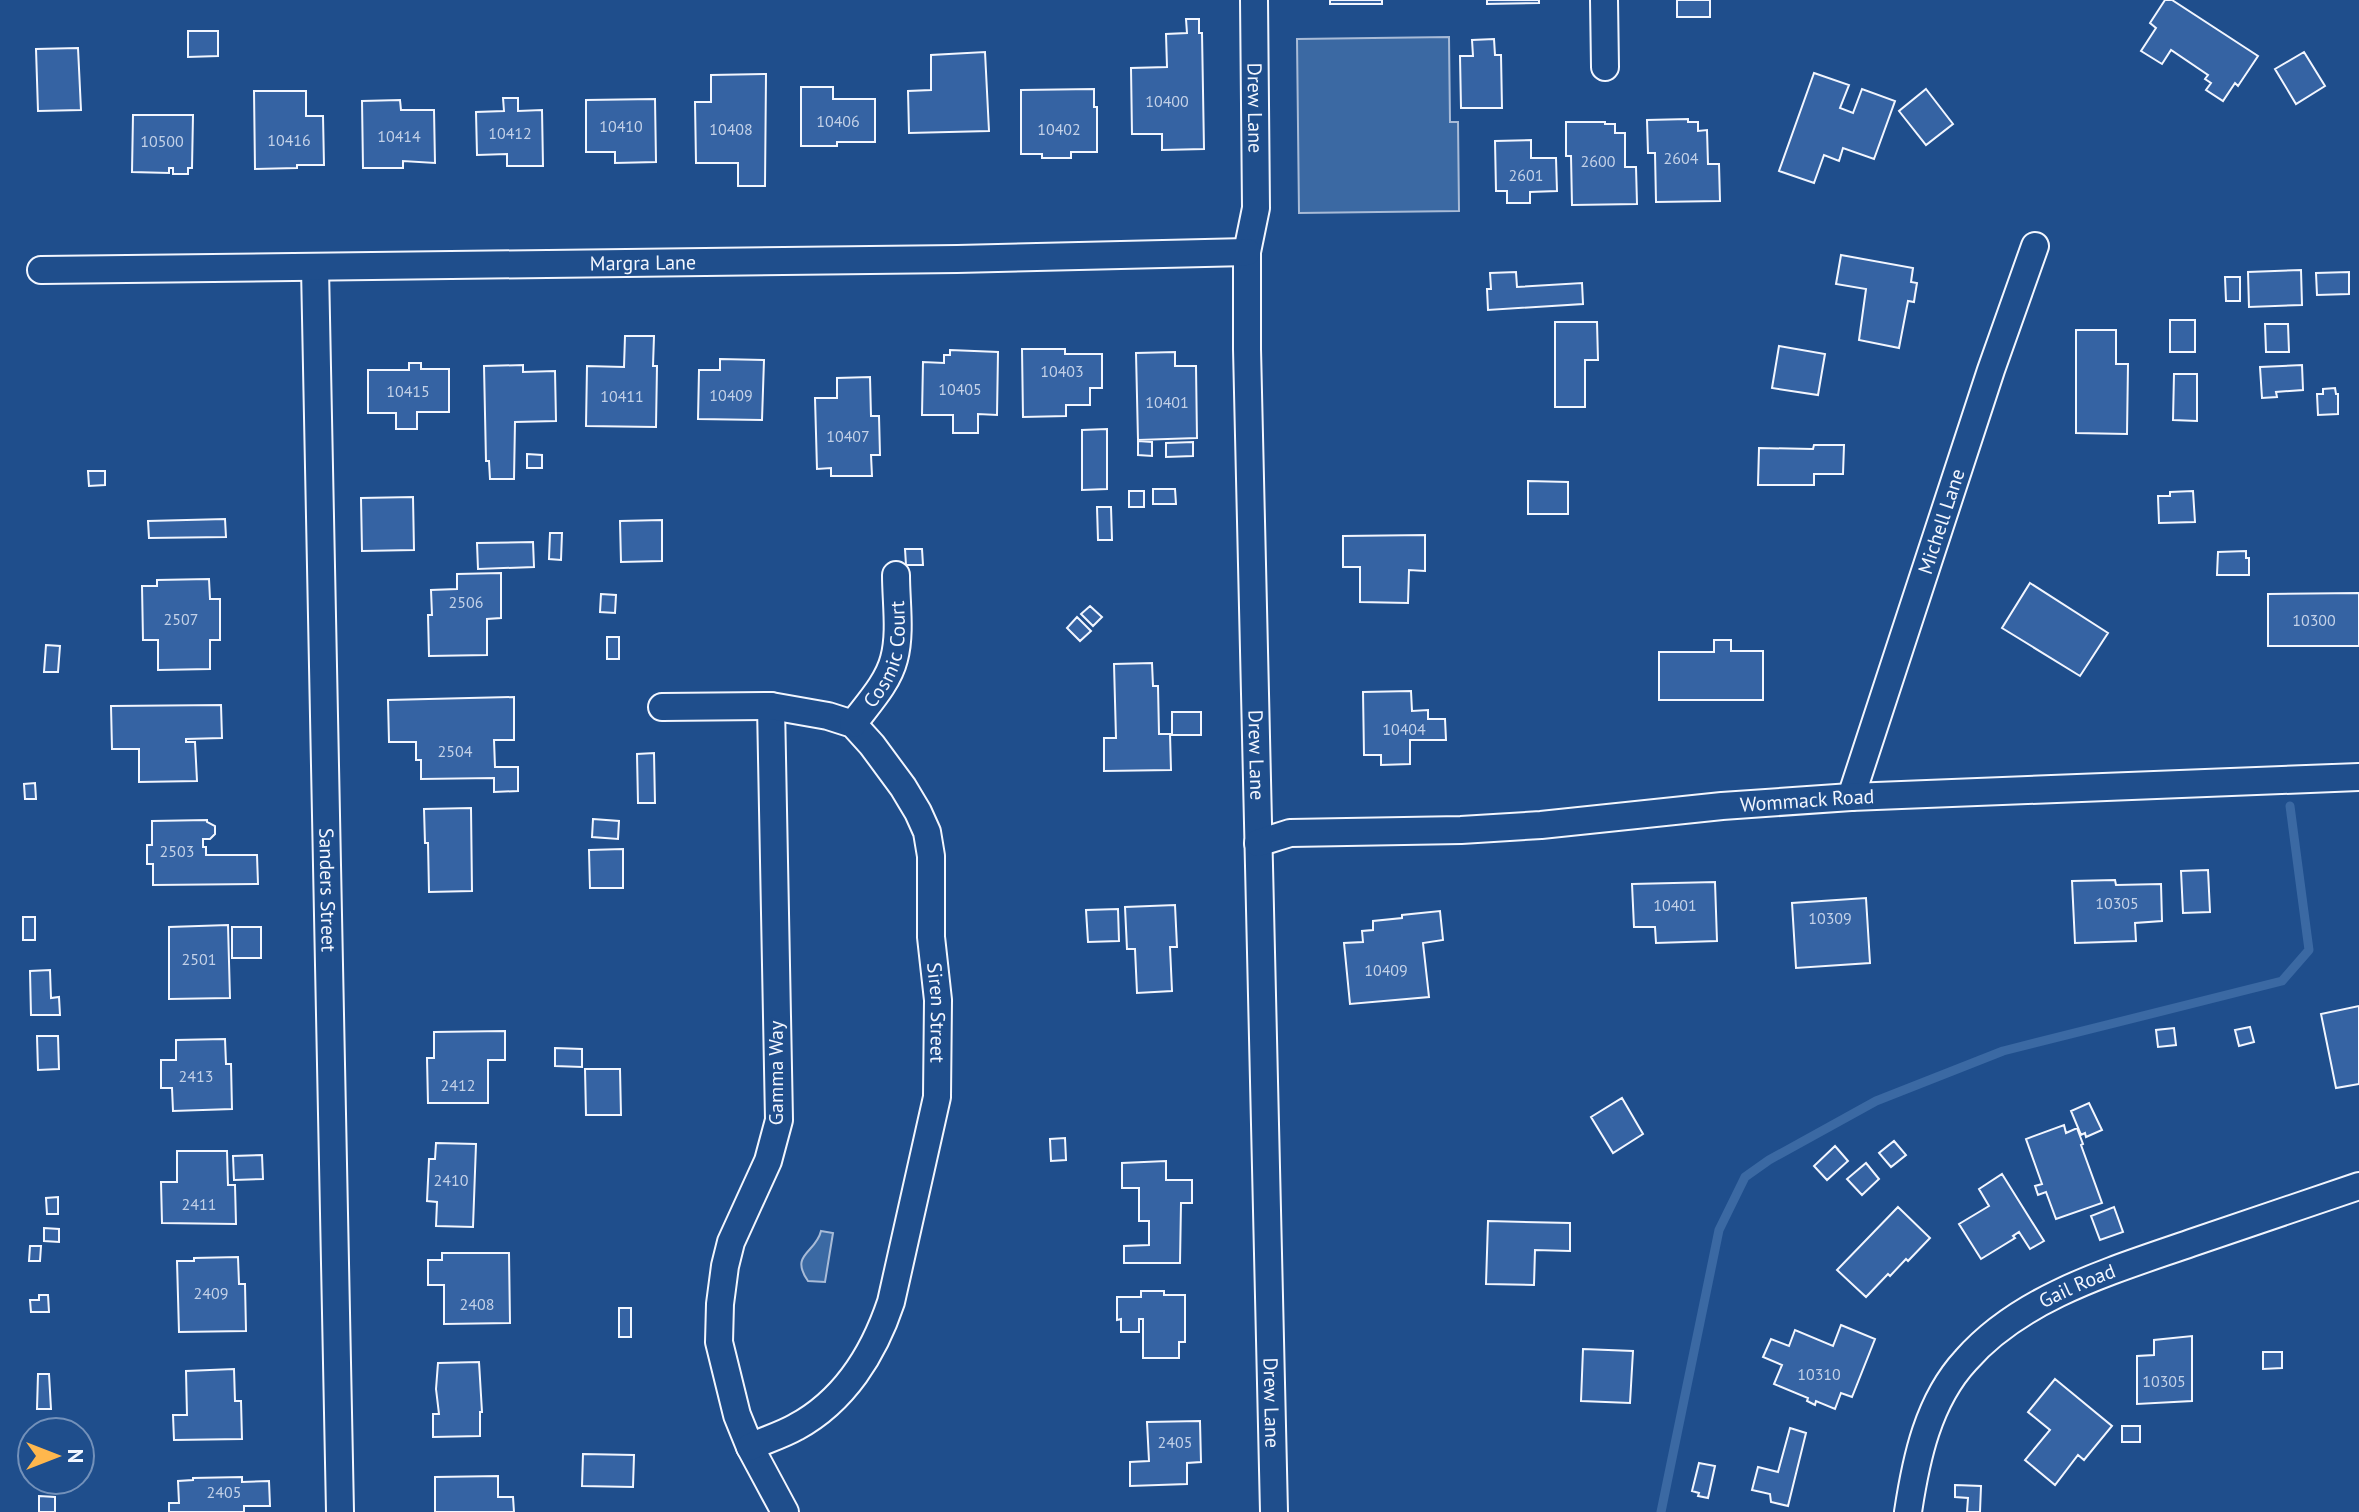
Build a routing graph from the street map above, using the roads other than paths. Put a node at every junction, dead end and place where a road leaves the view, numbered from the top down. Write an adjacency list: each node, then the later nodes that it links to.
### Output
1 (1254, 0): 5 (street, Drew Lane)
2 (1604, 0): 3 (street)
3 (1605, 67)
4 (2035, 246): 13 (street, Michell Lane)
5 (1247, 252): 6 (street, Margra Lane); 14 (street, Drew Lane)
6 (315, 268): 7 (street, Margra Lane); 17 (street, Sanders Street)
7 (41, 270)
8 (896, 575): 11 (street, Cosmic Court)
9 (771, 706): 10 (street); 11 (street); 16 (street, Gamma Way)
10 (662, 707)
11 (853, 724): 16 (street, Siren Street)
12 (2359, 777): 13 (street, Wommack Road)
13 (1851, 797): 14 (street, Wommack Road)
14 (1258, 843): 19 (street, Drew Lane)
15 (2359, 1186): 20 (street, Gail Road)
16 (750, 1447): 18 (street, Gamma Way)
17 (340, 1512)
18 (785, 1512)
19 (1274, 1512)
20 (1908, 1512)

